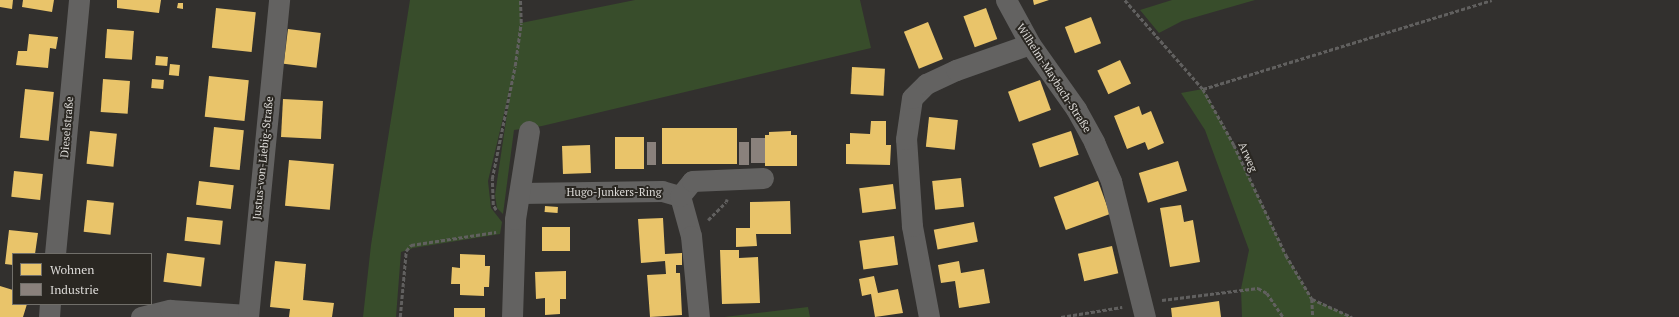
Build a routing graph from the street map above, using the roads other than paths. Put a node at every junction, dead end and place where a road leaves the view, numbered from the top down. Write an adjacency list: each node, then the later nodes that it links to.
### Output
1 (79, 0): 9 (street, Dieselstraße)
2 (279, 0): 12 (street, Justus-von-Liebig-Straße)
3 (1006, 0): 4 (street, Wilhelm-Maybach-Straße)
4 (1030, 44): 11 (street, Wilhelm-Maybach-Straße); 17 (street)
5 (529, 131): 7 (street)
6 (763, 178): 8 (street)
7 (520, 193): 8 (street, Hugo-Junkers-Ring); 15 (street)
8 (680, 196): 16 (street)
9 (55, 253)
10 (50, 305): 13 (street)
11 (1144, 310)
12 (248, 316): 14 (street)
13 (49, 317)
14 (141, 317)
15 (512, 317)
16 (698, 317)
17 (928, 317)

